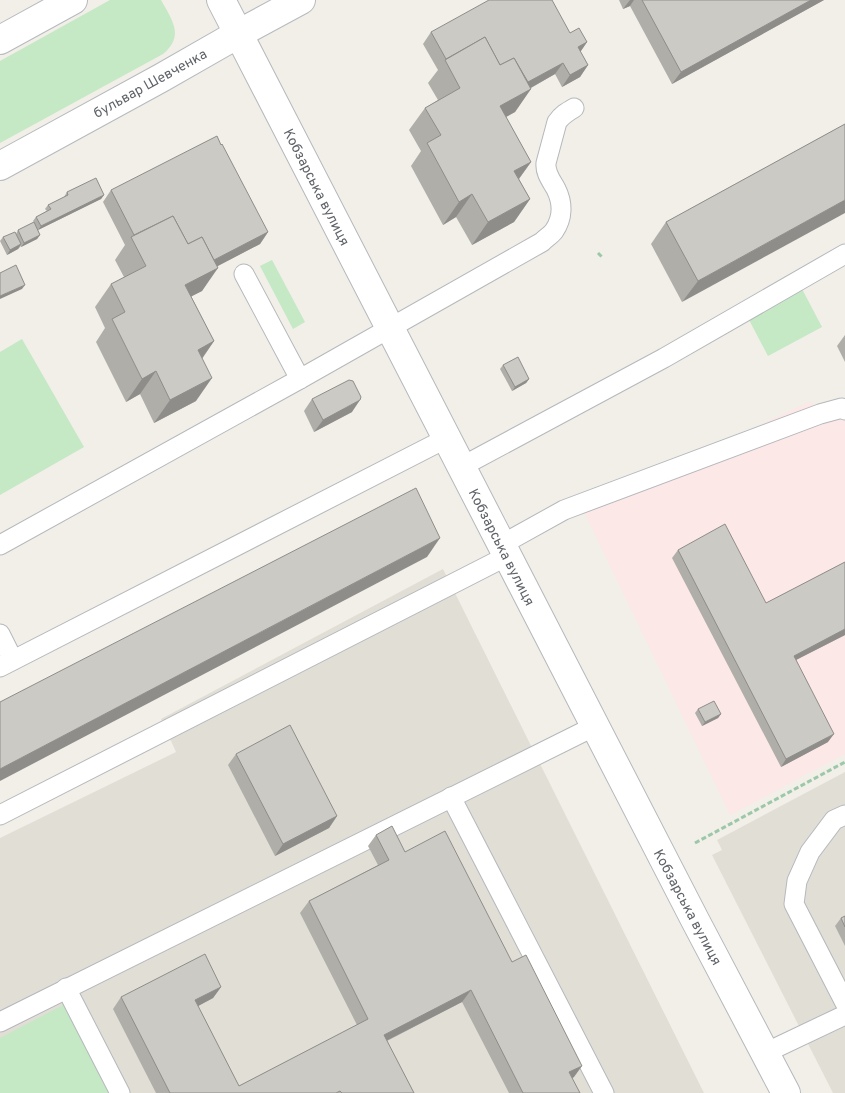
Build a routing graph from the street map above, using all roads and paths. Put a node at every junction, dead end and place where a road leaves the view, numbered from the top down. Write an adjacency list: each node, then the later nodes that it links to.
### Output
1 (73, 0): 5 (street)
2 (221, 0): 4 (street, Кобзарська вулиця)
3 (300, 0): 4 (street, бульвар Шевченка)
4 (238, 34): 7 (street, бульвар Шевченка); 12 (street, Кобзарська вулиця)
5 (0, 40)
6 (574, 108): 12 (lane)
7 (0, 166)
8 (598, 252): 10 (path)
9 (845, 254): 16 (lane)
10 (603, 258)
11 (244, 274): 13 (lane)
12 (390, 328): 13 (lane); 15 (street, Кобзарська вулиця)
13 (300, 379): 17 (lane)
14 (845, 410): 18 (lane)
15 (446, 438): 16 (street, Кобзарська вулиця); 20 (lane)
16 (461, 467): 18 (street, Кобзарська вулиця)
17 (0, 546)
18 (504, 550): 21 (street, Кобзарська вулиця); 24 (lane)
19 (0, 634): 20 (lane)
20 (7, 664)
21 (595, 726): 23 (lane); 31 (street, Кобзарська вулиця)
22 (845, 762): 26 (path)
23 (451, 797): 27 (lane); 33 (lane)
24 (0, 815)
25 (845, 815): 28 (lane)
26 (695, 843)
27 (66, 988): 30 (lane); 32 (lane)
28 (845, 1003)
29 (845, 1015): 31 (lane)
30 (0, 1022)
31 (765, 1053): 34 (street, Кобзарська вулиця)
32 (120, 1093)
33 (604, 1093)
34 (786, 1093)

